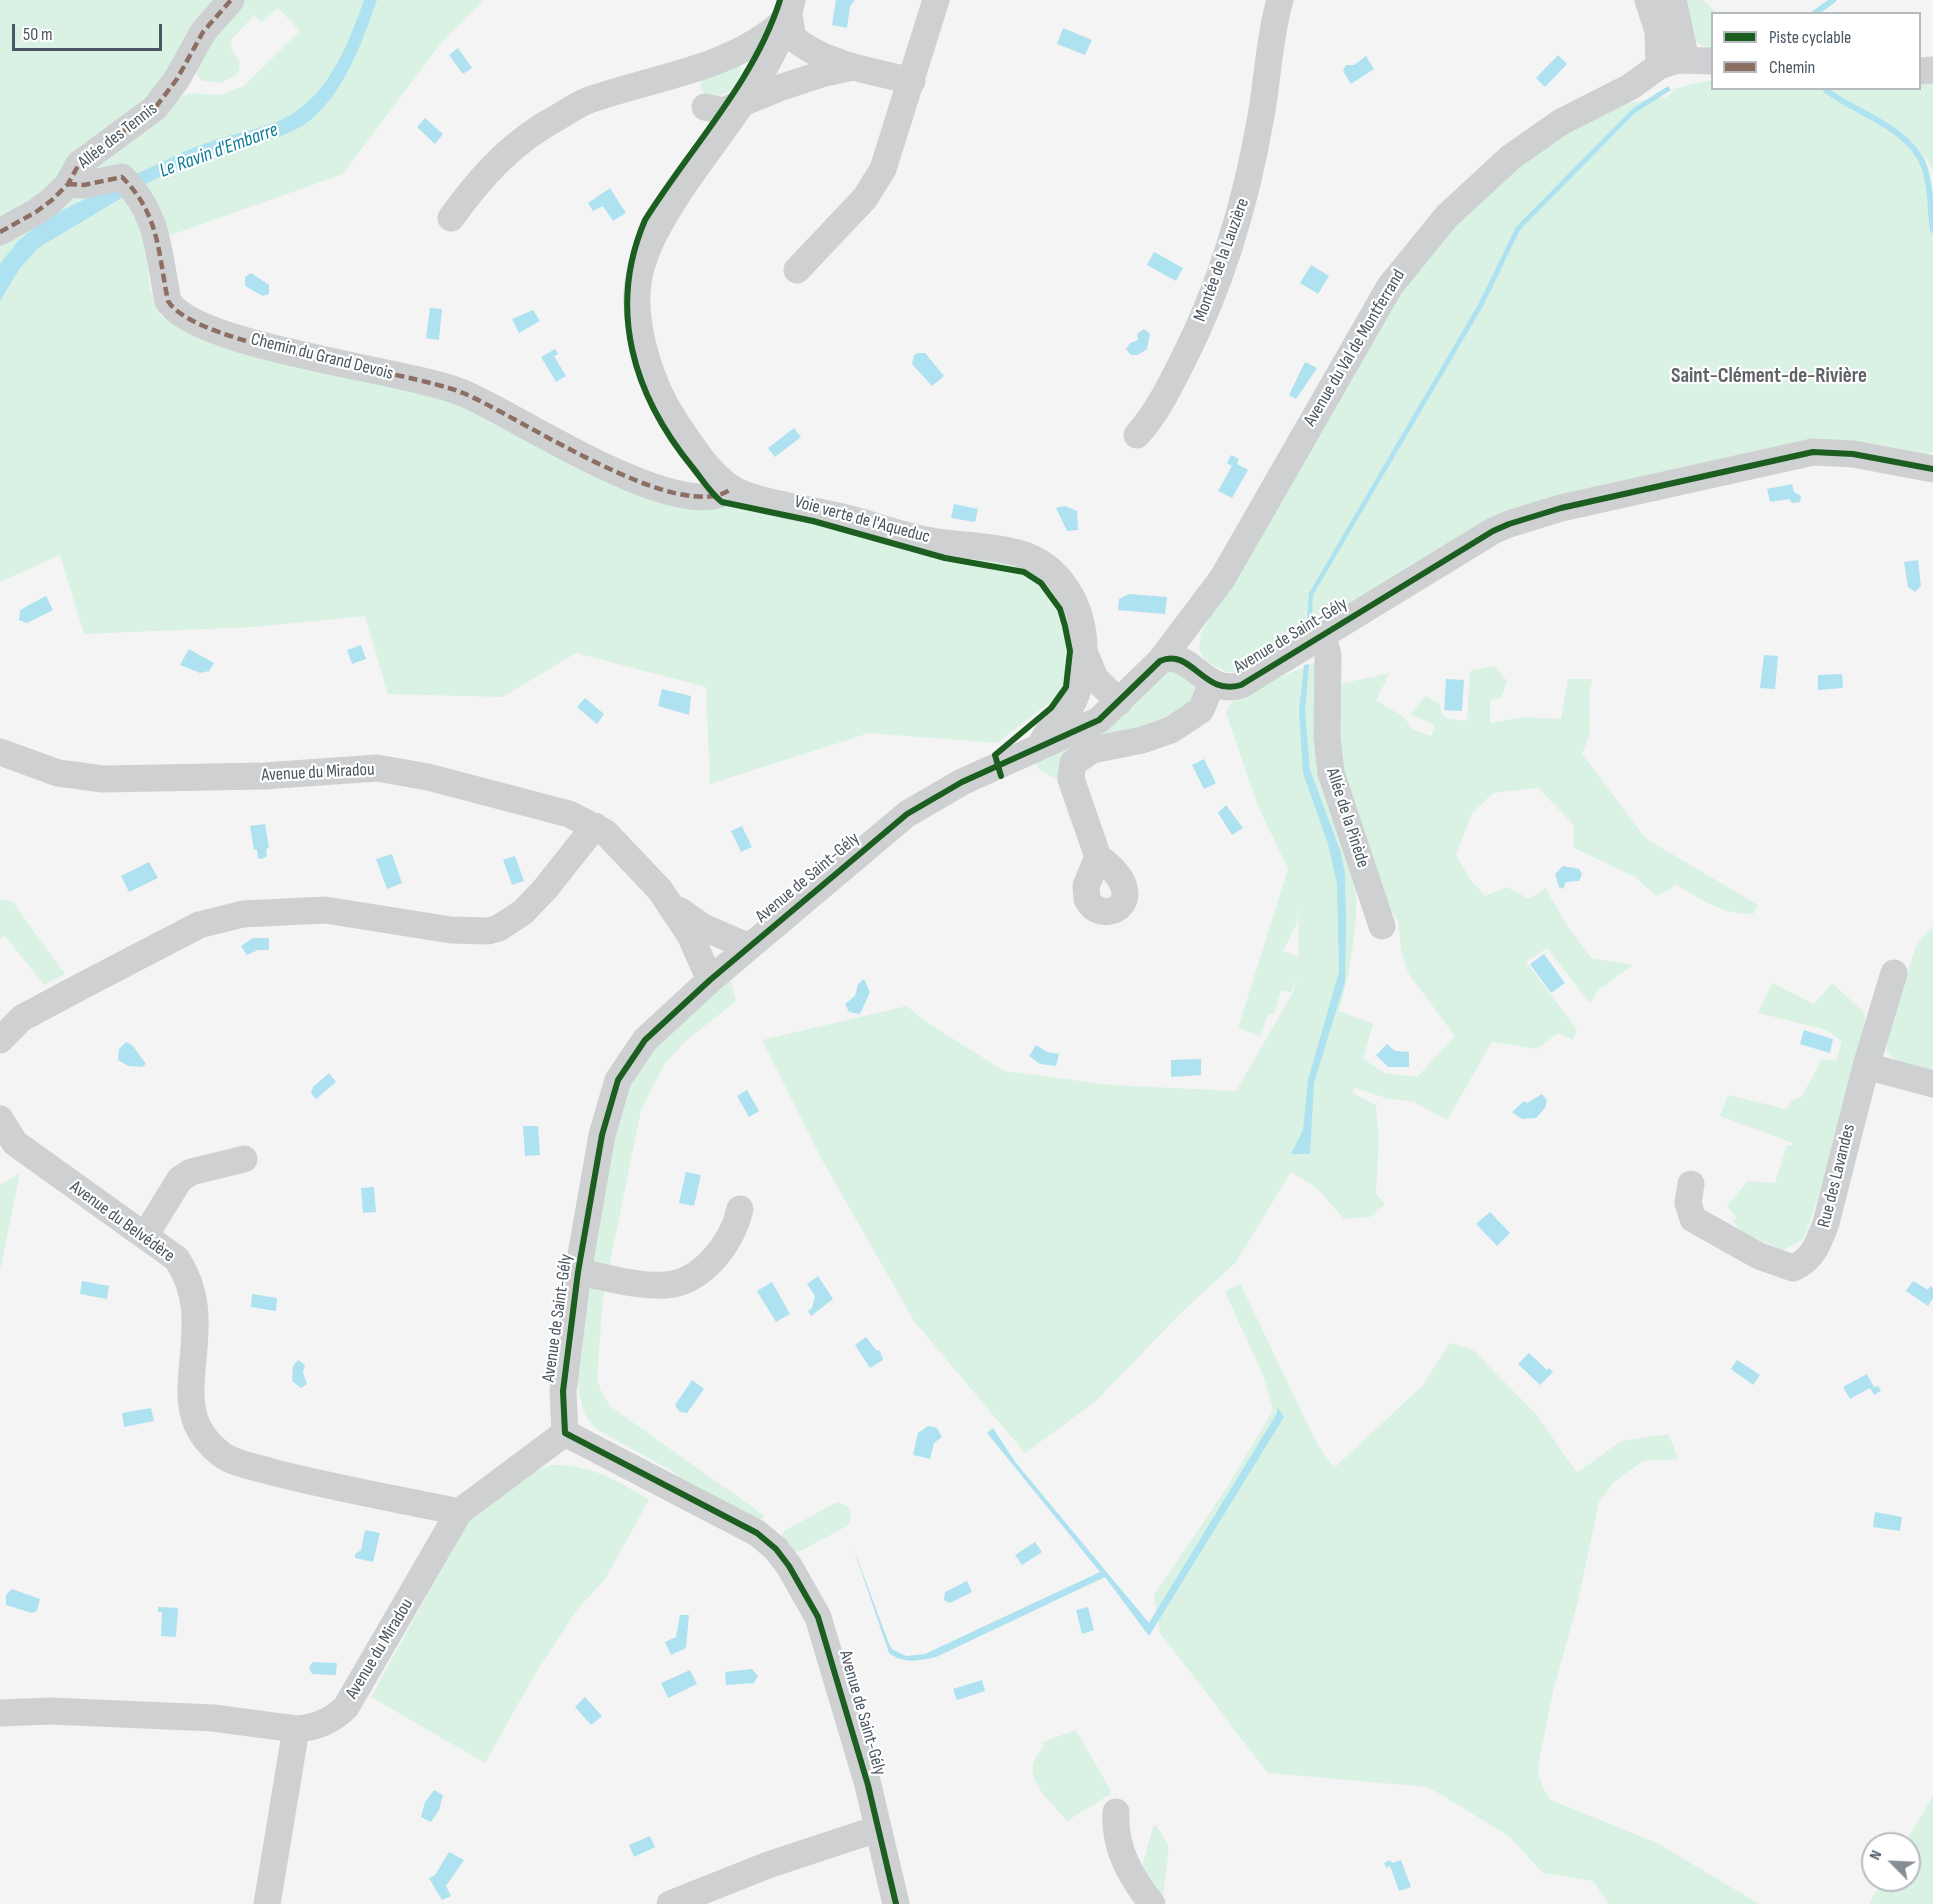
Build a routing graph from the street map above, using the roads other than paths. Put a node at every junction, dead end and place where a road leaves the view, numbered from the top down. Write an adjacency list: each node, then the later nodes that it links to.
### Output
1 (231, 0): 18 (street, Allée des Tennis)
2 (936, 0): 13 (street)
3 (1280, 0): 22 (street, Montée de la Lauzière)
4 (1648, 0): 10 (street)
5 (1673, 0): 8 (street)
6 (790, 8): 7 (street); 9 (street); 11 (street)
7 (772, 54): 12 (street); 15 (street)
8 (1699, 61): 10 (street, Avenue du Val de Montferrand)
9 (712, 62): 14 (street); 15 (street)
10 (1659, 66): 26 (street, Avenue du Val de Montferrand)
11 (853, 67): 12 (street); 13 (street)
12 (806, 81): 15 (street)
13 (912, 81): 21 (street)
14 (647, 84): 16 (street); 19 (street)
15 (747, 93): 16 (street); 17 (street)
16 (705, 107): 17 (street)
17 (706, 152): 24 (street)
18 (68, 184): 20 (street); 24 (street, Chemin du Grand Devois)
19 (451, 218)
20 (0, 232)
21 (797, 270)
22 (1137, 435)
23 (1933, 469): 25 (street, Avenue de Saint-Gély)
24 (732, 488): 27 (street)
25 (1323, 637): 28 (street, Avenue de Saint-Gély); 35 (street, Allée de la Pinède)
26 (1160, 661): 28 (street); 29 (street, Avenue de Saint-Gély)
27 (1083, 662): 29 (street); 30 (street)
28 (1212, 683): 33 (street)
29 (1115, 706): 30 (street, Avenue de Saint-Gély)
30 (1041, 747): 36 (street, Avenue de Saint-Gély)
31 (0, 752): 32 (street, Avenue du Miradou)
32 (595, 826): 34 (street, Avenue du Miradou); 39 (street)
33 (1098, 857)
34 (671, 903): 36 (street, Avenue du Miradou); 38 (street, Avenue du Miradou)
35 (1383, 926)
36 (749, 947): 38 (street, Avenue de Saint-Gély)
37 (1894, 973): 40 (street)
38 (710, 980): 47 (street, Avenue de Saint-Gély)
39 (0, 1040)
40 (1866, 1066): 41 (street); 44 (street, Rue des Lavandes)
41 (1933, 1084)
42 (0, 1119): 46 (street, Avenue du Belvédère)
43 (244, 1160): 46 (street)
44 (1691, 1184)
45 (740, 1209): 47 (street)
46 (146, 1234): 49 (street, Avenue du Belvédère)
47 (578, 1272): 48 (street, Avenue de Saint-Gély)
48 (565, 1433): 49 (street, Avenue du Miradou); 53 (street, Avenue de Saint-Gély)
49 (459, 1512): 51 (street, Avenue du Miradou)
50 (7, 1709): 51 (street, Avenue du Miradou)
51 (296, 1729): 54 (street)
52 (1116, 1812): 57 (street)
53 (877, 1828): 55 (street); 56 (street, Avenue de Saint-Gély)
54 (267, 1904)
55 (670, 1904)
56 (896, 1904)
57 (1152, 1904)

